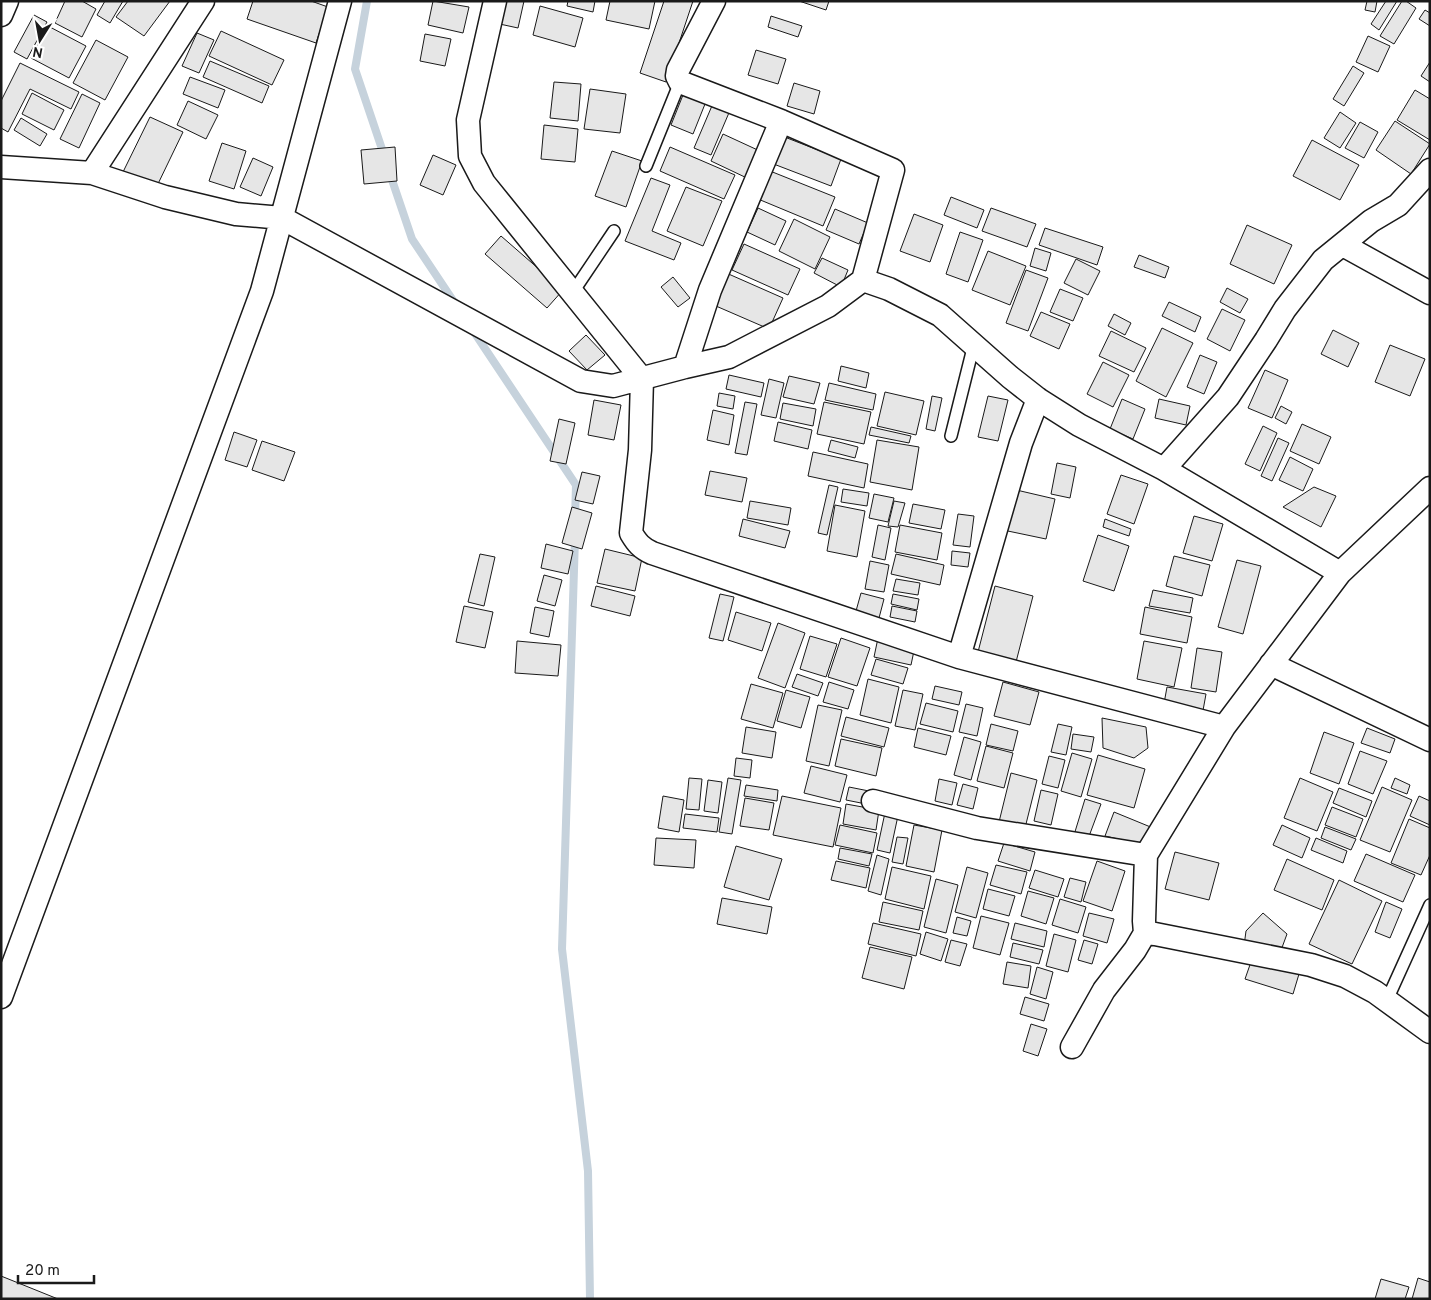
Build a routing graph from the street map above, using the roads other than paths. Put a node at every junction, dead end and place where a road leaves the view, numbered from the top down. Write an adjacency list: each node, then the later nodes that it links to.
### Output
1 (7, 1): 6 (street)
2 (203, 1): 12 (street)
3 (340, 1): 13 (street)
4 (495, 1): 17 (street)
5 (714, 1): 7 (street)
6 (1, 15)
7 (680, 82): 8 (street); 9 (lane)
8 (781, 121): 16 (street); 20 (street)
9 (646, 166)
10 (1, 167): 12 (street)
11 (1430, 170): 15 (street)
12 (92, 173): 13 (street)
13 (282, 218): 21 (street); 35 (street)
14 (614, 231): 17 (lane)
15 (1343, 245): 18 (street); 24 (street)
16 (862, 280): 19 (street); 20 (street)
17 (573, 292): 21 (street)
18 (1430, 294)
19 (974, 344): 22 (street); 23 (lane)
20 (685, 367): 21 (street)
21 (642, 379): 27 (street)
22 (1038, 398): 24 (street); 27 (street)
23 (951, 436)
24 (1164, 469): 26 (street)
25 (1430, 488): 26 (street)
26 (1340, 573): 28 (street)
27 (959, 657): 29 (street)
28 (1271, 664): 29 (street); 30 (street)
29 (1224, 727): 32 (street)
30 (1430, 740)
31 (873, 801): 32 (street)
32 (1146, 855): 34 (street)
33 (1430, 905): 36 (lane)
34 (1145, 933): 36 (street); 38 (street)
35 (1, 998)
36 (1387, 1000): 37 (street)
37 (1430, 1032)
38 (1072, 1048)

